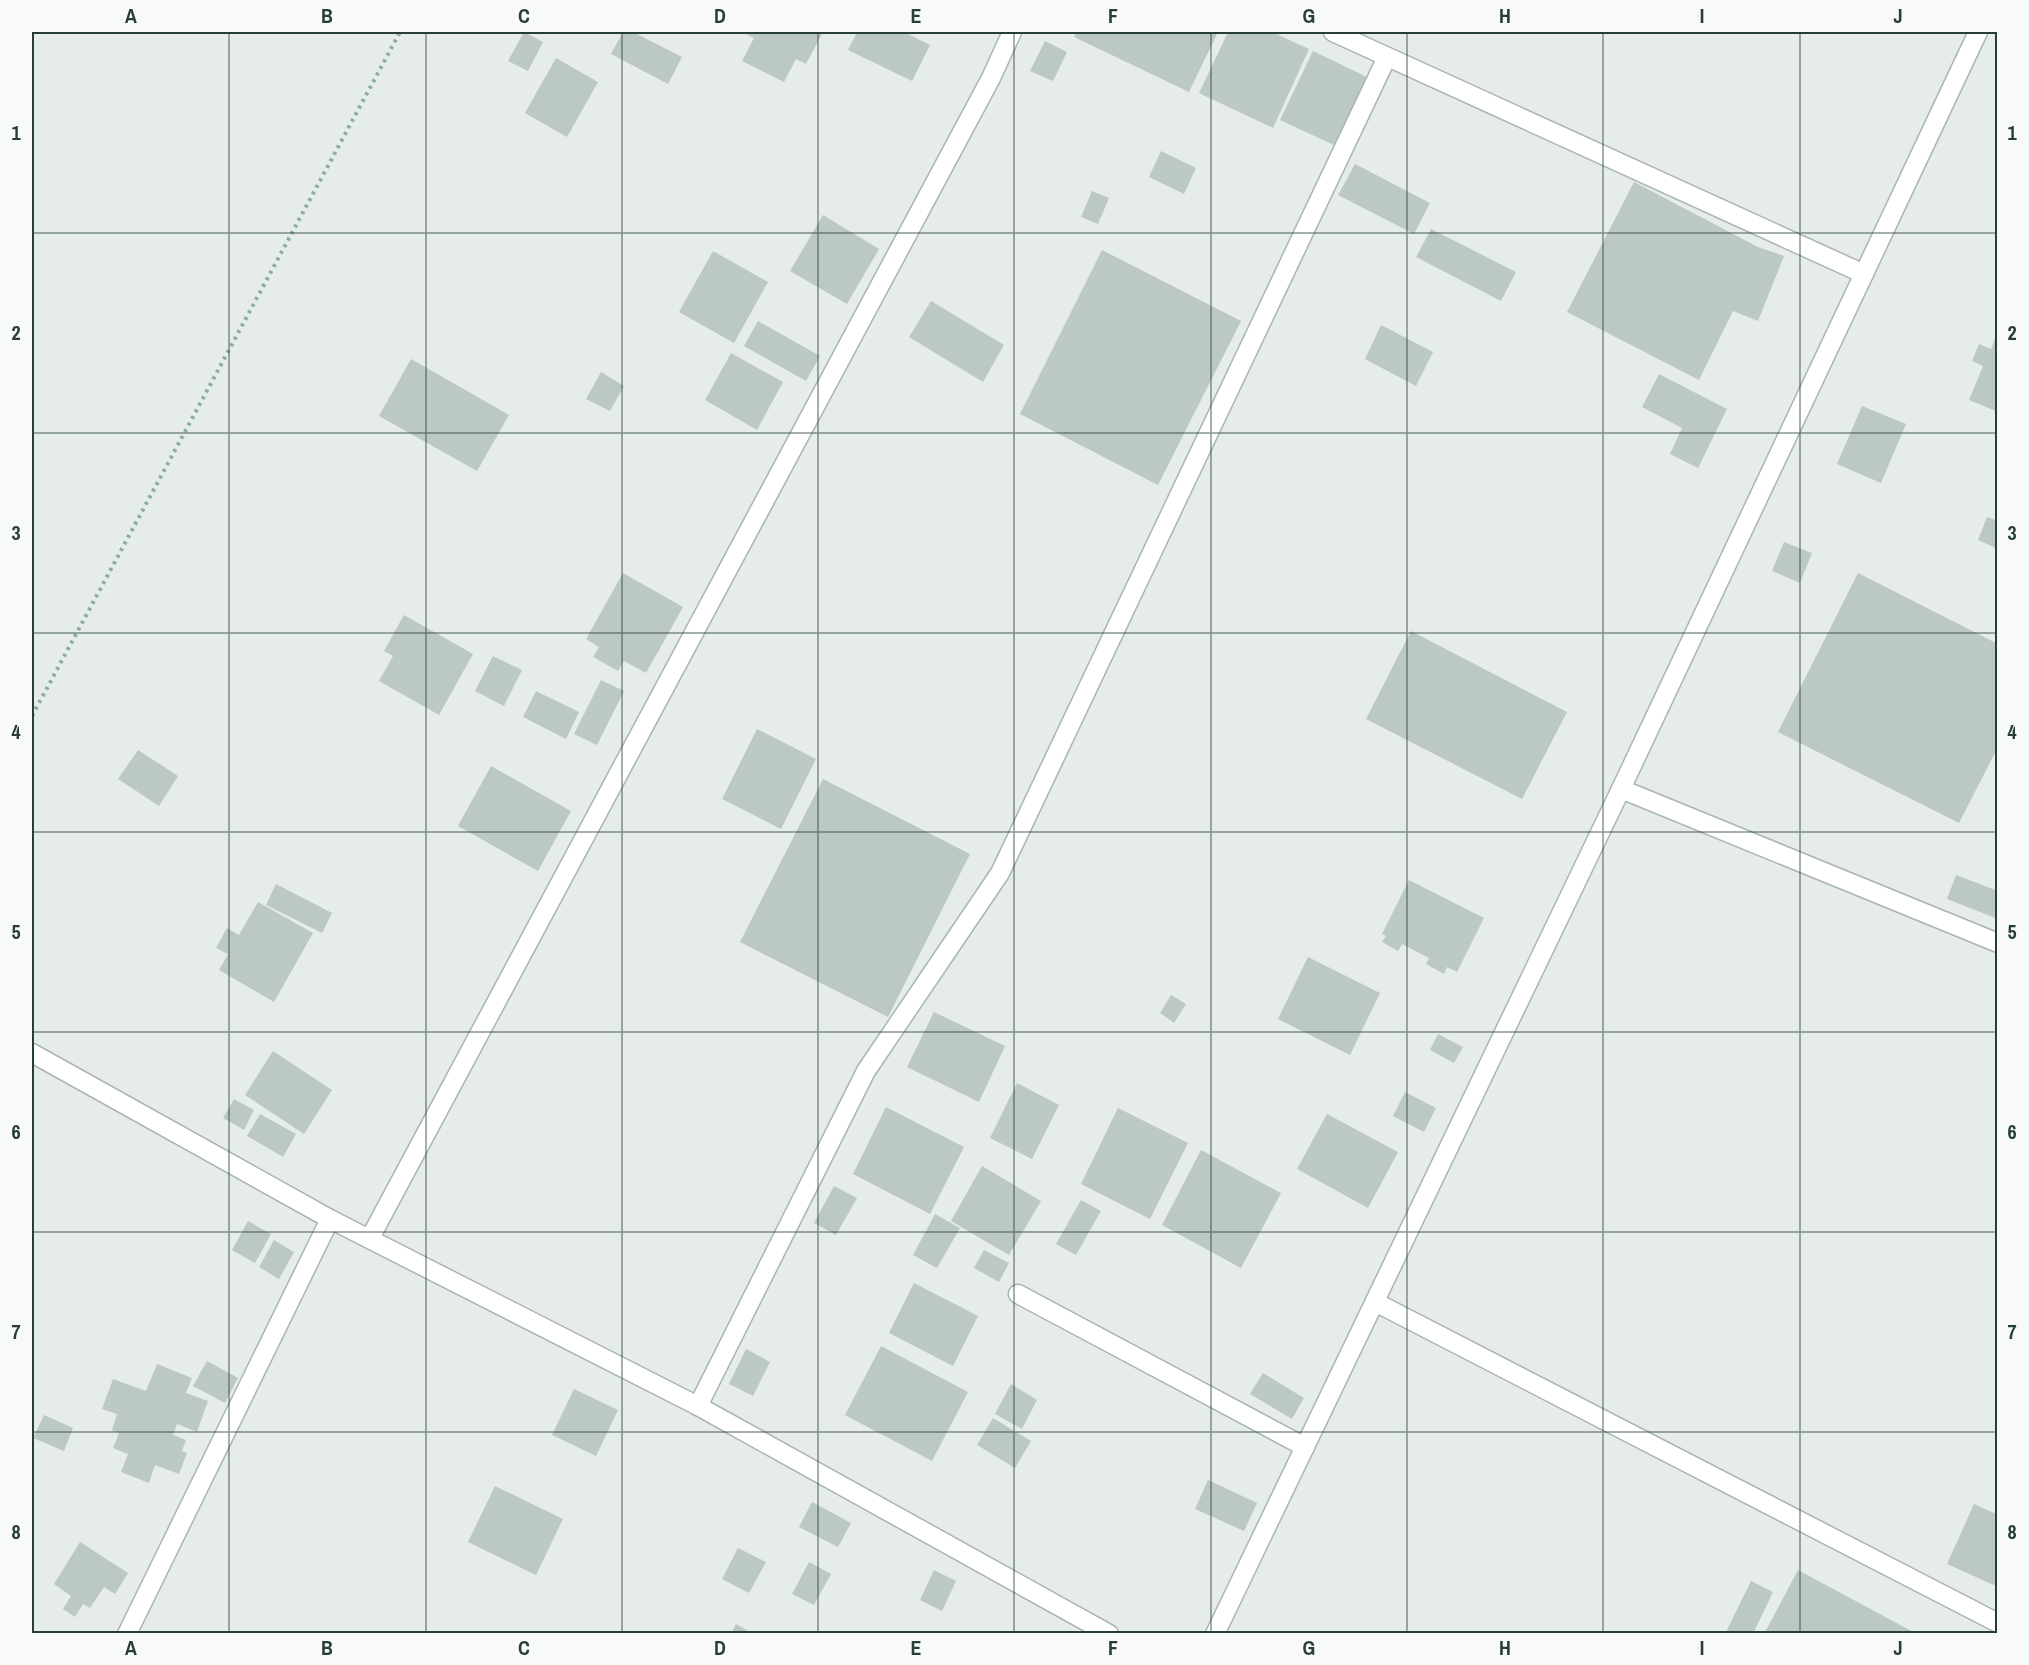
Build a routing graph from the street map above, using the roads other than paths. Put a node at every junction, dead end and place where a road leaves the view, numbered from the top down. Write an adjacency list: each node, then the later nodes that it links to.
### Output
1 (1012, 32): 10 (street)
2 (1333, 32): 4 (street)
3 (1978, 32): 5 (street)
4 (1387, 57): 5 (street); 13 (street)
5 (1864, 274): 6 (street)
6 (1621, 789): 7 (street); 12 (street)
7 (1998, 943)
8 (32, 1053): 9 (street)
9 (330, 1219): 10 (street); 16 (street)
10 (370, 1238): 13 (street)
11 (1018, 1294): 14 (street)
12 (1375, 1302): 14 (street); 15 (street)
13 (698, 1406): 17 (street)
14 (1305, 1447): 18 (street)
15 (1998, 1623)
16 (127, 1634)
17 (1109, 1634)
18 (1215, 1634)

